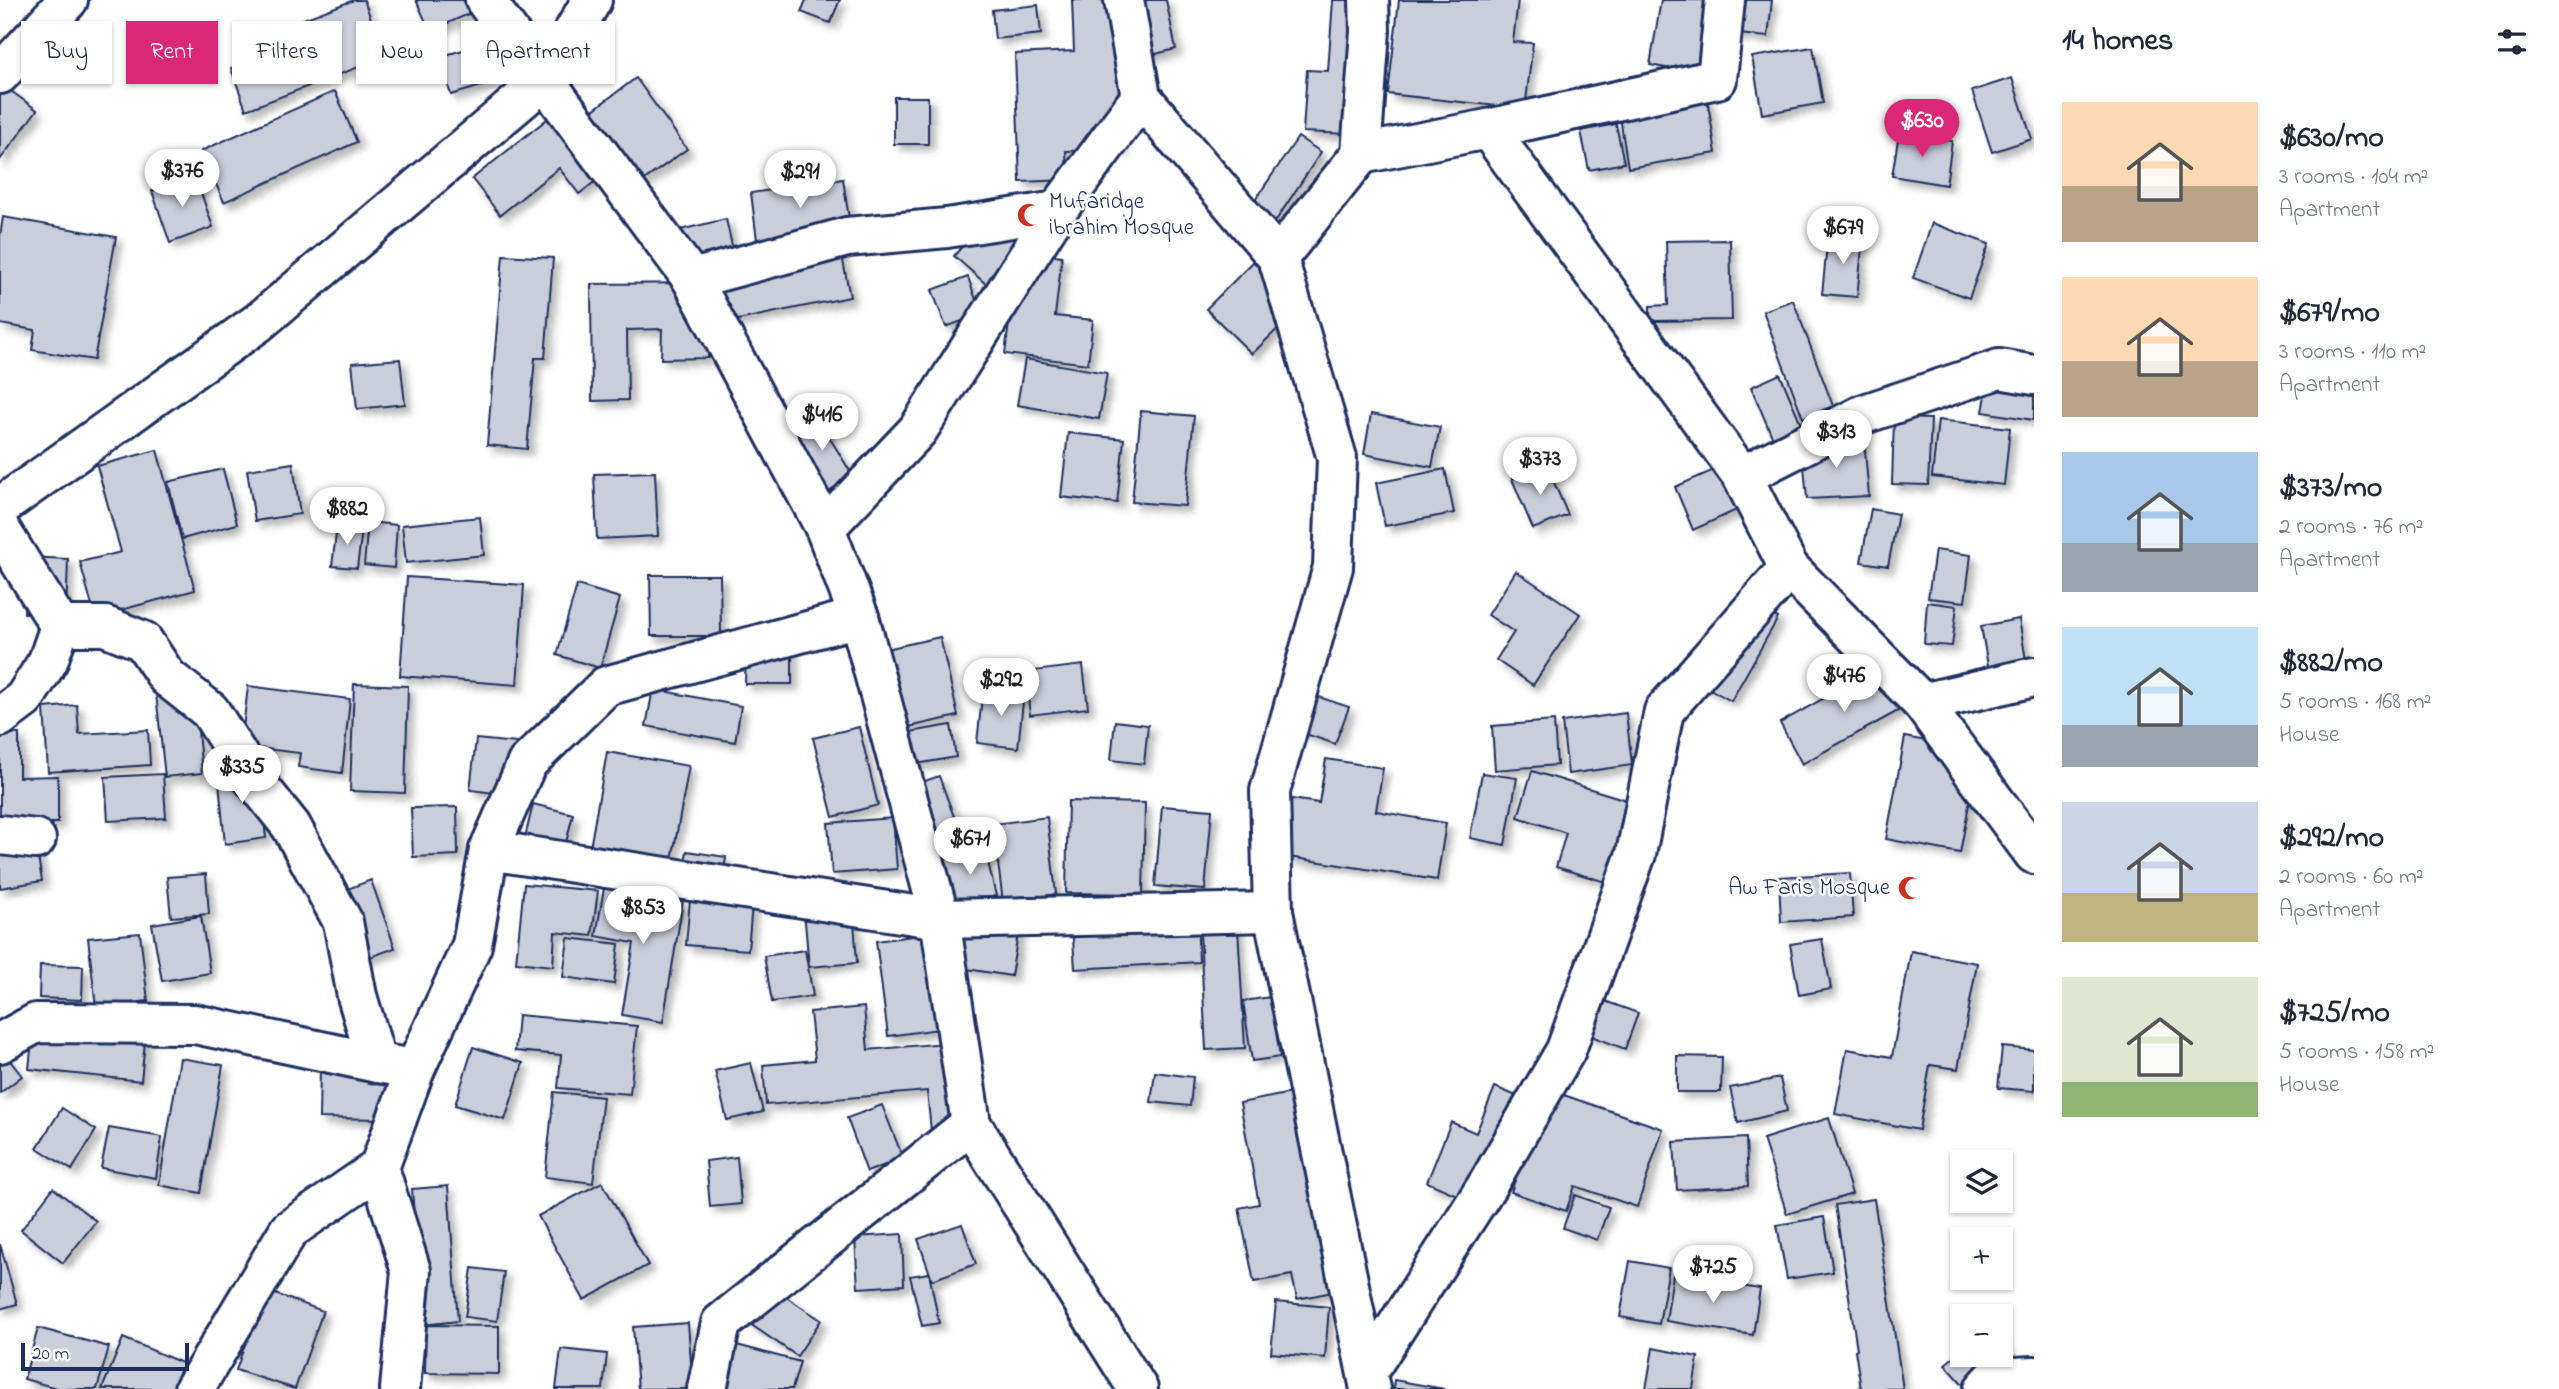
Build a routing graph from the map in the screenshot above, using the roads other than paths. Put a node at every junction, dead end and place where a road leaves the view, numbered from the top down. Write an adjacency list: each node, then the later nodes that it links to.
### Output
1 (68, 0): 9 (street)
2 (485, 0): 7 (street)
3 (592, 0): 8 (street)
4 (1124, 0): 12 (street)
5 (1368, 0): 14 (street)
6 (1725, 0): 13 (street)
7 (501, 21)
8 (580, 21)
9 (0, 74)
10 (539, 84): 20 (street)
11 (549, 84): 17 (street)
12 (1140, 97): 15 (street); 16 (street)
13 (1488, 129): 14 (street); 19 (street)
14 (1361, 154): 16 (street)
15 (1057, 211): 17 (street); 21 (street)
16 (1278, 258): 31 (street)
17 (692, 278): 21 (street)
18 (2034, 375): 19 (street)
19 (1742, 476): 23 (street)
20 (0, 507)
21 (825, 528): 24 (street)
22 (0, 529): 25 (street)
23 (1788, 568): 27 (street); 39 (street)
24 (859, 617): 29 (street); 32 (street)
25 (60, 626): 28 (street); 34 (street)
26 (2034, 677): 27 (street)
27 (1922, 703): 30 (street)
28 (0, 717)
29 (489, 850): 32 (street); 35 (street)
30 (2034, 854)
31 (1273, 912): 32 (street); 39 (street)
32 (940, 919): 36 (street)
33 (0, 1043): 34 (street)
34 (377, 1063): 35 (street)
35 (415, 1069): 37 (street)
36 (971, 1124): 42 (street); 43 (street)
37 (379, 1168): 40 (street); 41 (street)
38 (2034, 1376): 44 (street)
39 (1369, 1380)
40 (194, 1389)
41 (400, 1389)
42 (707, 1389)
43 (1139, 1389)
44 (1984, 1389)

